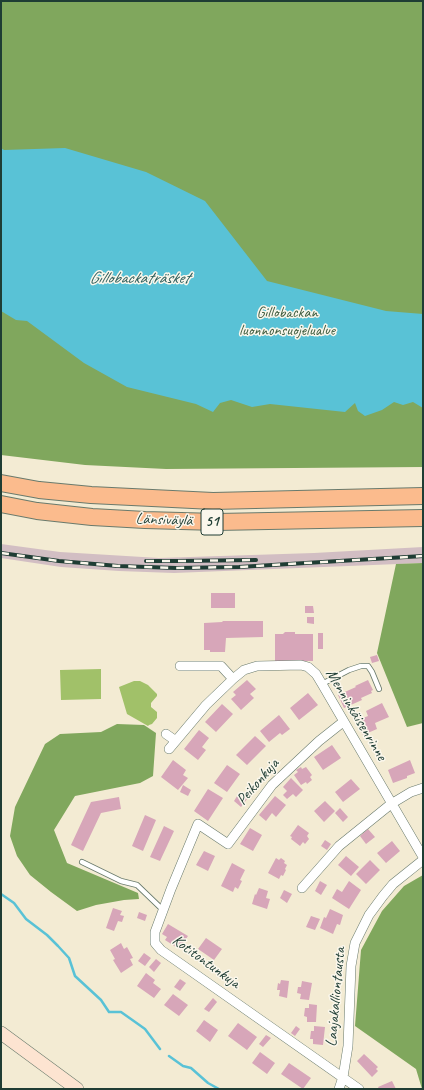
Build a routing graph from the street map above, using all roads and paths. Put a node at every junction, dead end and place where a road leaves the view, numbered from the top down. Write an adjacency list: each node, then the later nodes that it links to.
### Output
1 (1, 484): 2 (highway, Länsiväylä / 51)
2 (423, 496)
3 (1, 504): 4 (highway, Länsiväylä / 51)
4 (423, 518)
5 (180, 666): 6 (street)
6 (233, 679): 7 (street, Menninkäisenrinne); 11 (street, Menninkäisenrinne)
7 (322, 684): 8 (lane); 9 (street, Menninkäisenrinne)
8 (379, 689)
9 (343, 722): 14 (street, Menninkäisenrinne); 15 (street, Peikonkuja)
10 (166, 734): 11 (street)
11 (176, 741): 12 (street, Menninkäisenrinne)
12 (169, 749)
13 (423, 788): 14 (street)
14 (391, 804): 16 (street, Menninkäisenrinne); 19 (street)
15 (198, 824): 20 (street, Kotitontunkuja)
16 (423, 857)
17 (423, 860): 22 (street, Laajakalliontausta)
18 (82, 862): 20 (lane)
19 (302, 888)
20 (163, 910): 22 (street, Kotitontunkuja)
21 (1, 1033): 23 (main road)
22 (343, 1078): 24 (street, Laajakalliontausta); 25 (street, Kotitontunkuja)
23 (77, 1089)
24 (339, 1089)
25 (359, 1089)

